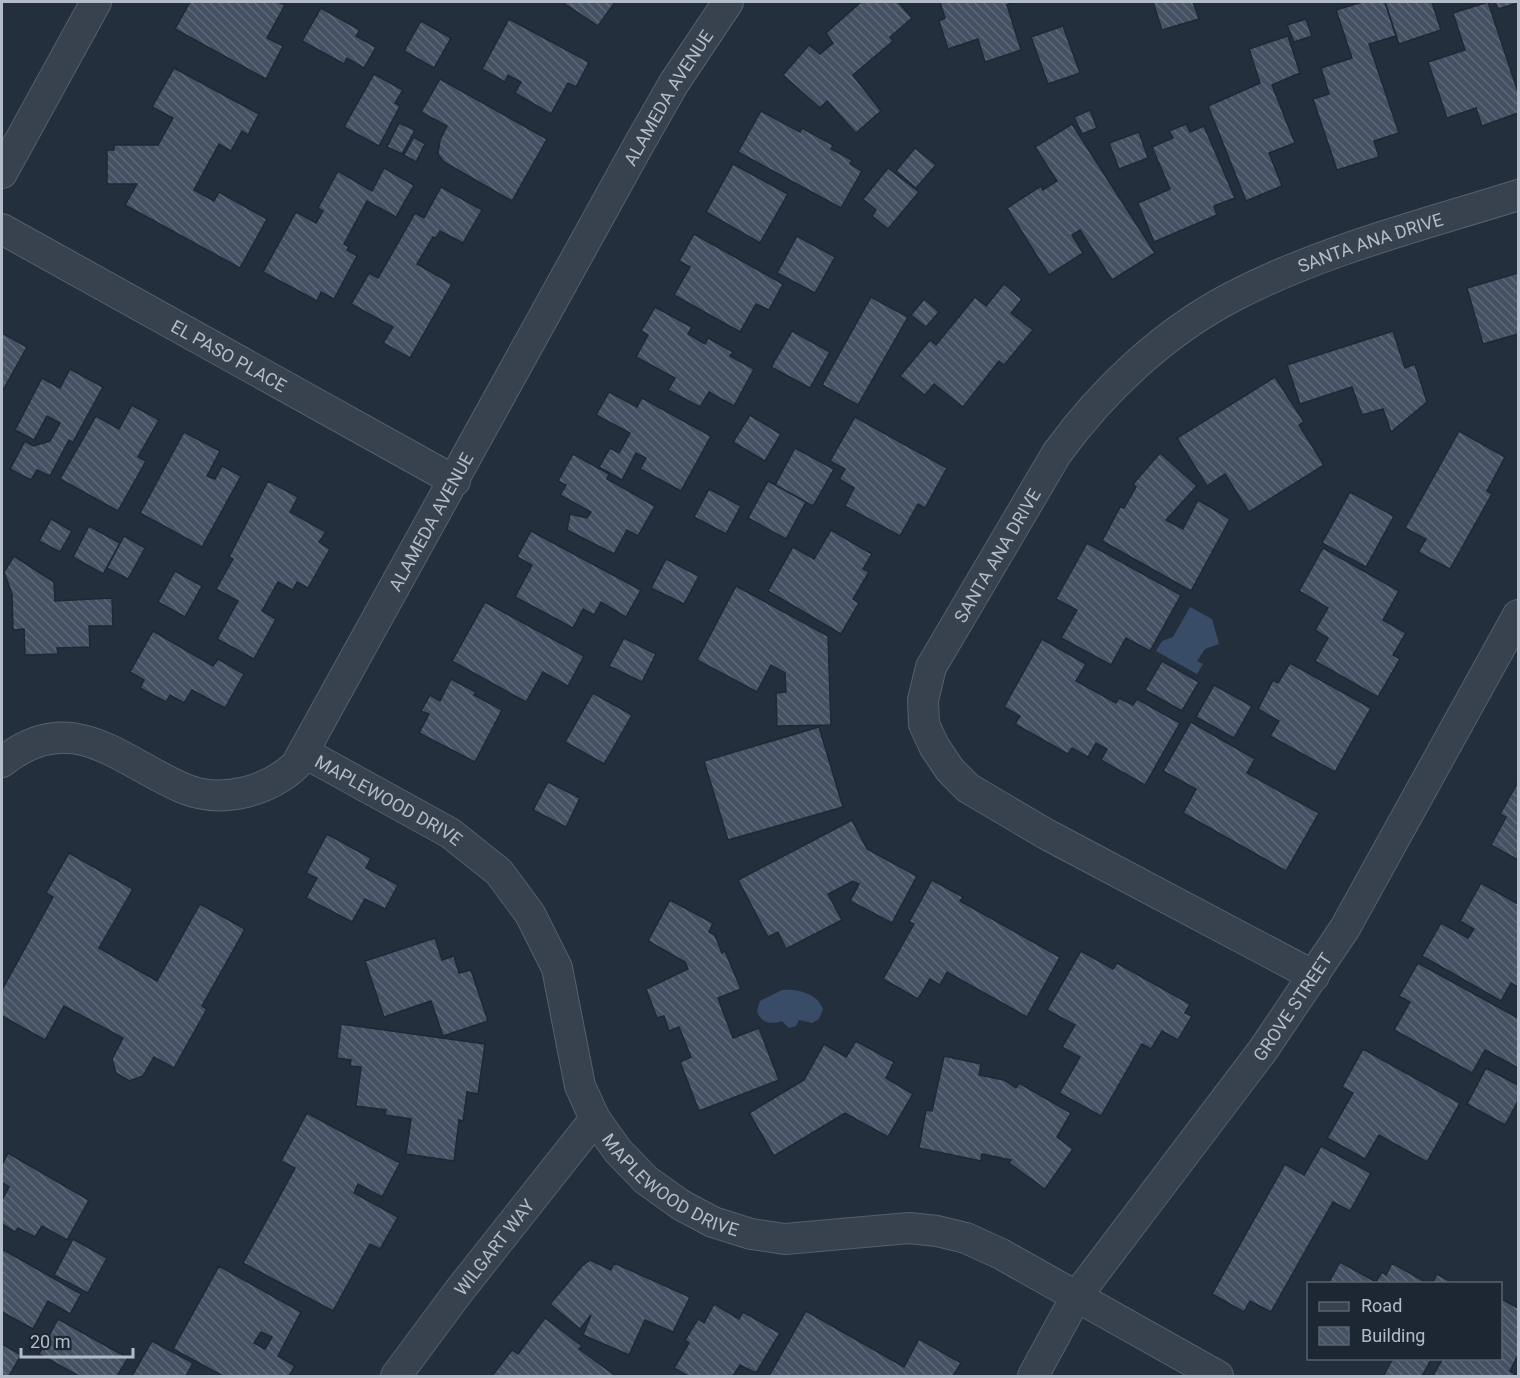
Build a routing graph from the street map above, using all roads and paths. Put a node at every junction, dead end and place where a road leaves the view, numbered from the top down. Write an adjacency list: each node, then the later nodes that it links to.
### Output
1 (96, 2): 3 (street)
2 (728, 2): 6 (street, ALAMEDA AVENUE)
3 (2, 174)
4 (1518, 195): 10 (street, SANTA ANA DRIVE)
5 (2, 229): 6 (street, EL PASO PLACE)
6 (455, 481): 8 (street, ALAMEDA AVENUE)
7 (1518, 615): 10 (street, GROVE STREET)
8 (305, 753): 9 (street, ALAMEDA AVENUE); 11 (street, MAPLEWOOD DRIVE)
9 (2, 762)
10 (1314, 976): 12 (street, GROVE STREET)
11 (595, 1119): 12 (street, MAPLEWOOD DRIVE); 13 (street, WILGART WAY)
12 (1076, 1297): 14 (street, GROVE STREET); 15 (street, MAPLEWOOD DRIVE)
13 (396, 1377)
14 (1033, 1377)
15 (1218, 1377)

